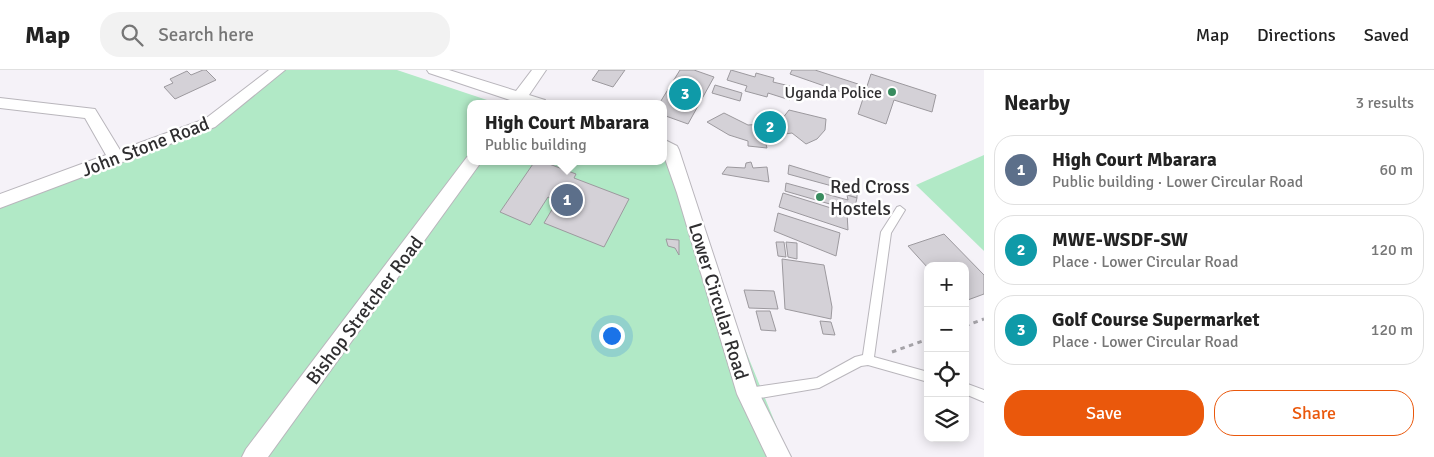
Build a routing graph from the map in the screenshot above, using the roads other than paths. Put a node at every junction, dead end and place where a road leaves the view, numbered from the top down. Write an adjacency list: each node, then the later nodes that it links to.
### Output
1 (278, 70): 8 (street, John Stone Road)
2 (434, 70): 4 (street)
3 (539, 70): 5 (street)
4 (514, 100)
5 (518, 100)
6 (0, 103): 8 (street)
7 (667, 148): 15 (street, Lower Circular Road)
8 (116, 158): 10 (street, John Stone Road)
9 (470, 165): 17 (street, Bishop Stretcher Road)
10 (0, 201)
11 (900, 210): 12 (lane)
12 (868, 360): 13 (lane); 15 (lane)
13 (924, 376)
14 (969, 390): 16 (lane)
15 (748, 394): 18 (street, Lower Circular Road)
16 (984, 396)
17 (254, 457)
18 (779, 457)

